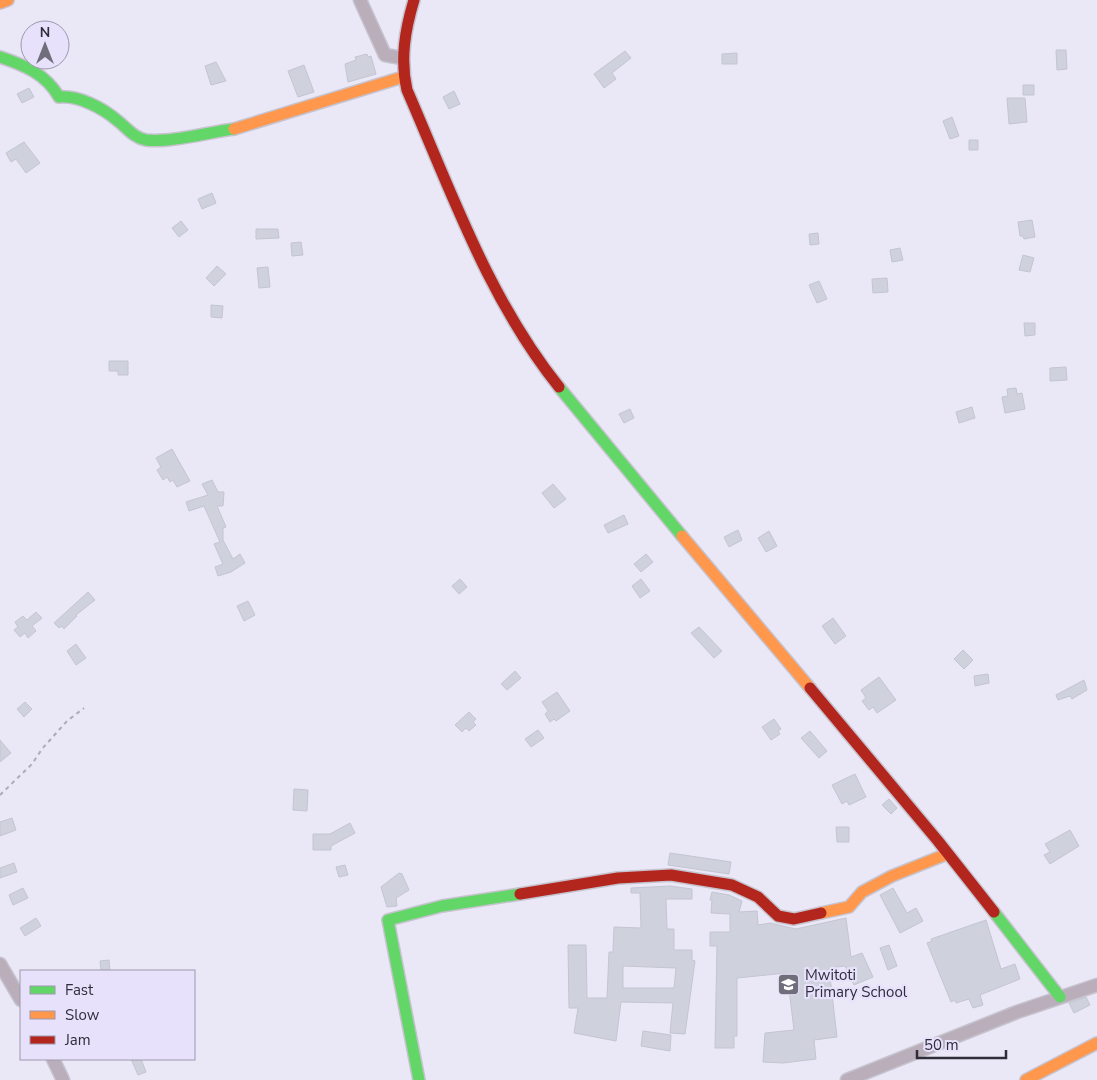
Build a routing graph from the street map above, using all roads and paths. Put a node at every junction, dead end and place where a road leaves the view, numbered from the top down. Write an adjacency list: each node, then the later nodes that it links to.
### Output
1 (8, 0): 4 (main road)
2 (360, 0): 6 (street)
3 (414, 0): 6 (main road)
4 (0, 3)
5 (0, 57): 7 (main road)
6 (402, 58): 7 (main road)
7 (403, 77): 10 (main road)
8 (84, 708): 9 (path)
9 (0, 795)
10 (947, 854): 13 (main road); 18 (main road)
11 (0, 964): 14 (street)
12 (1097, 985): 13 (street)
13 (1060, 997): 19 (street)
14 (20, 998)
15 (1097, 1043): 20 (main road)
16 (54, 1060): 17 (street)
17 (63, 1080)
18 (419, 1080)
19 (847, 1080)
20 (1026, 1080)

